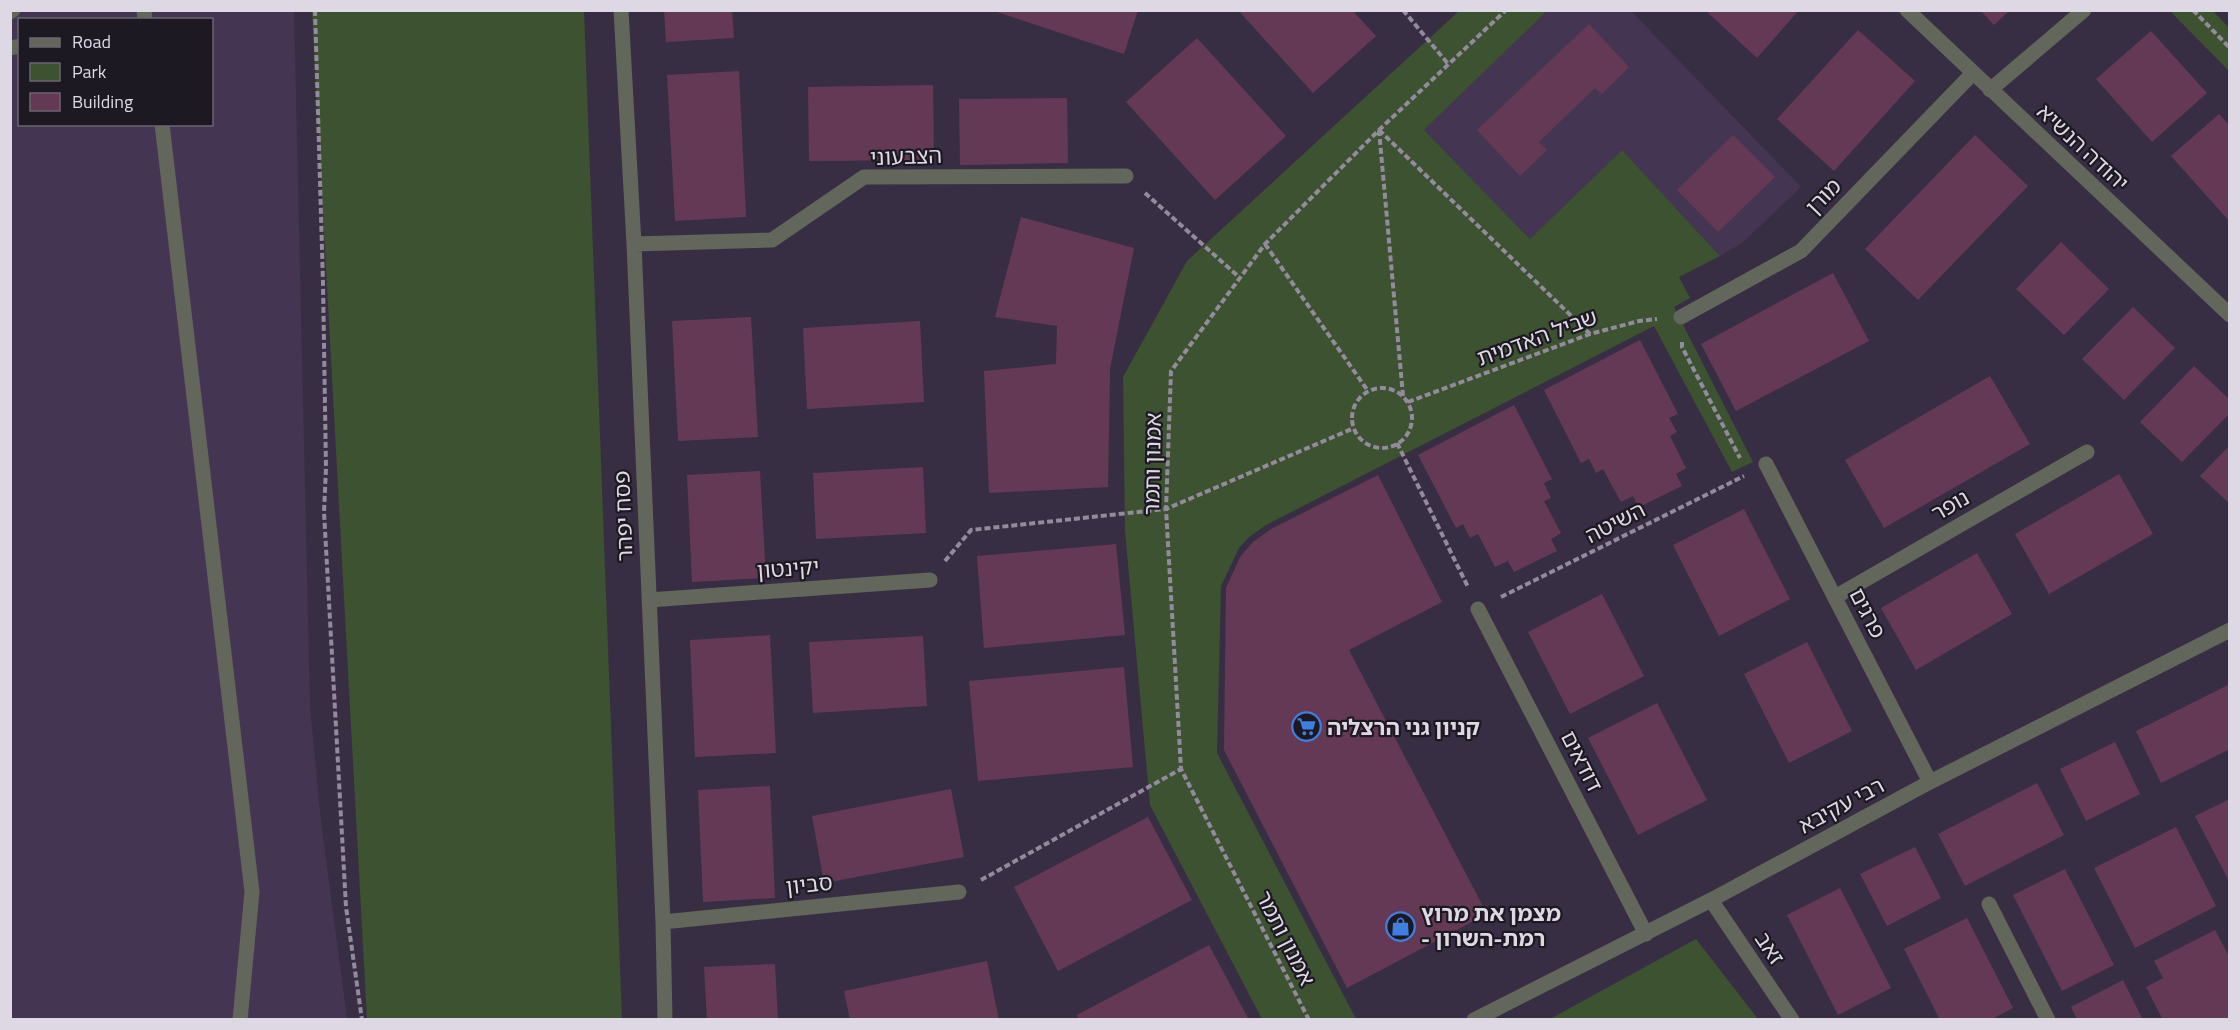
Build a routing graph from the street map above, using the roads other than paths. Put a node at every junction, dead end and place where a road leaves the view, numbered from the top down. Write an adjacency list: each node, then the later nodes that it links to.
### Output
1 (621, 10): 8 (street, פסח יפהר)
2 (1908, 10): 4 (street, יהודה הנשיא)
3 (2084, 10): 5 (street)
4 (1973, 73): 5 (street, יהודה הנשיא); 10 (street, מורן)
5 (1990, 90): 9 (street, יהודה הנשיא)
6 (162, 126): 24 (street)
7 (1126, 177): 8 (street, הצבעוני)
8 (634, 244): 15 (street, פסח יפהר)
9 (2229, 315)
10 (1681, 317)
11 (2087, 452): 14 (street, נופר)
12 (1766, 464): 14 (street, פרגים)
13 (930, 580): 15 (street, יקינטון)
14 (1835, 597): 18 (street, פרגים)
15 (649, 600): 22 (street, פסח יפהר)
16 (1479, 609): 23 (street, דודאים)
17 (2229, 630): 18 (street, רבי עקיבא)
18 (1930, 782): 20 (street, רבי עקיבא)
19 (959, 892): 22 (street, סביון)
20 (1711, 900): 23 (street, רבי עקיבא); 27 (street, זאב)
21 (1989, 904): 28 (street)
22 (663, 922): 25 (street, פסח יפהר)
23 (1646, 934): 26 (street, רבי עקיבא)
24 (240, 1020)
25 (665, 1020)
26 (1474, 1020)
27 (1792, 1020)
28 (2048, 1020)

